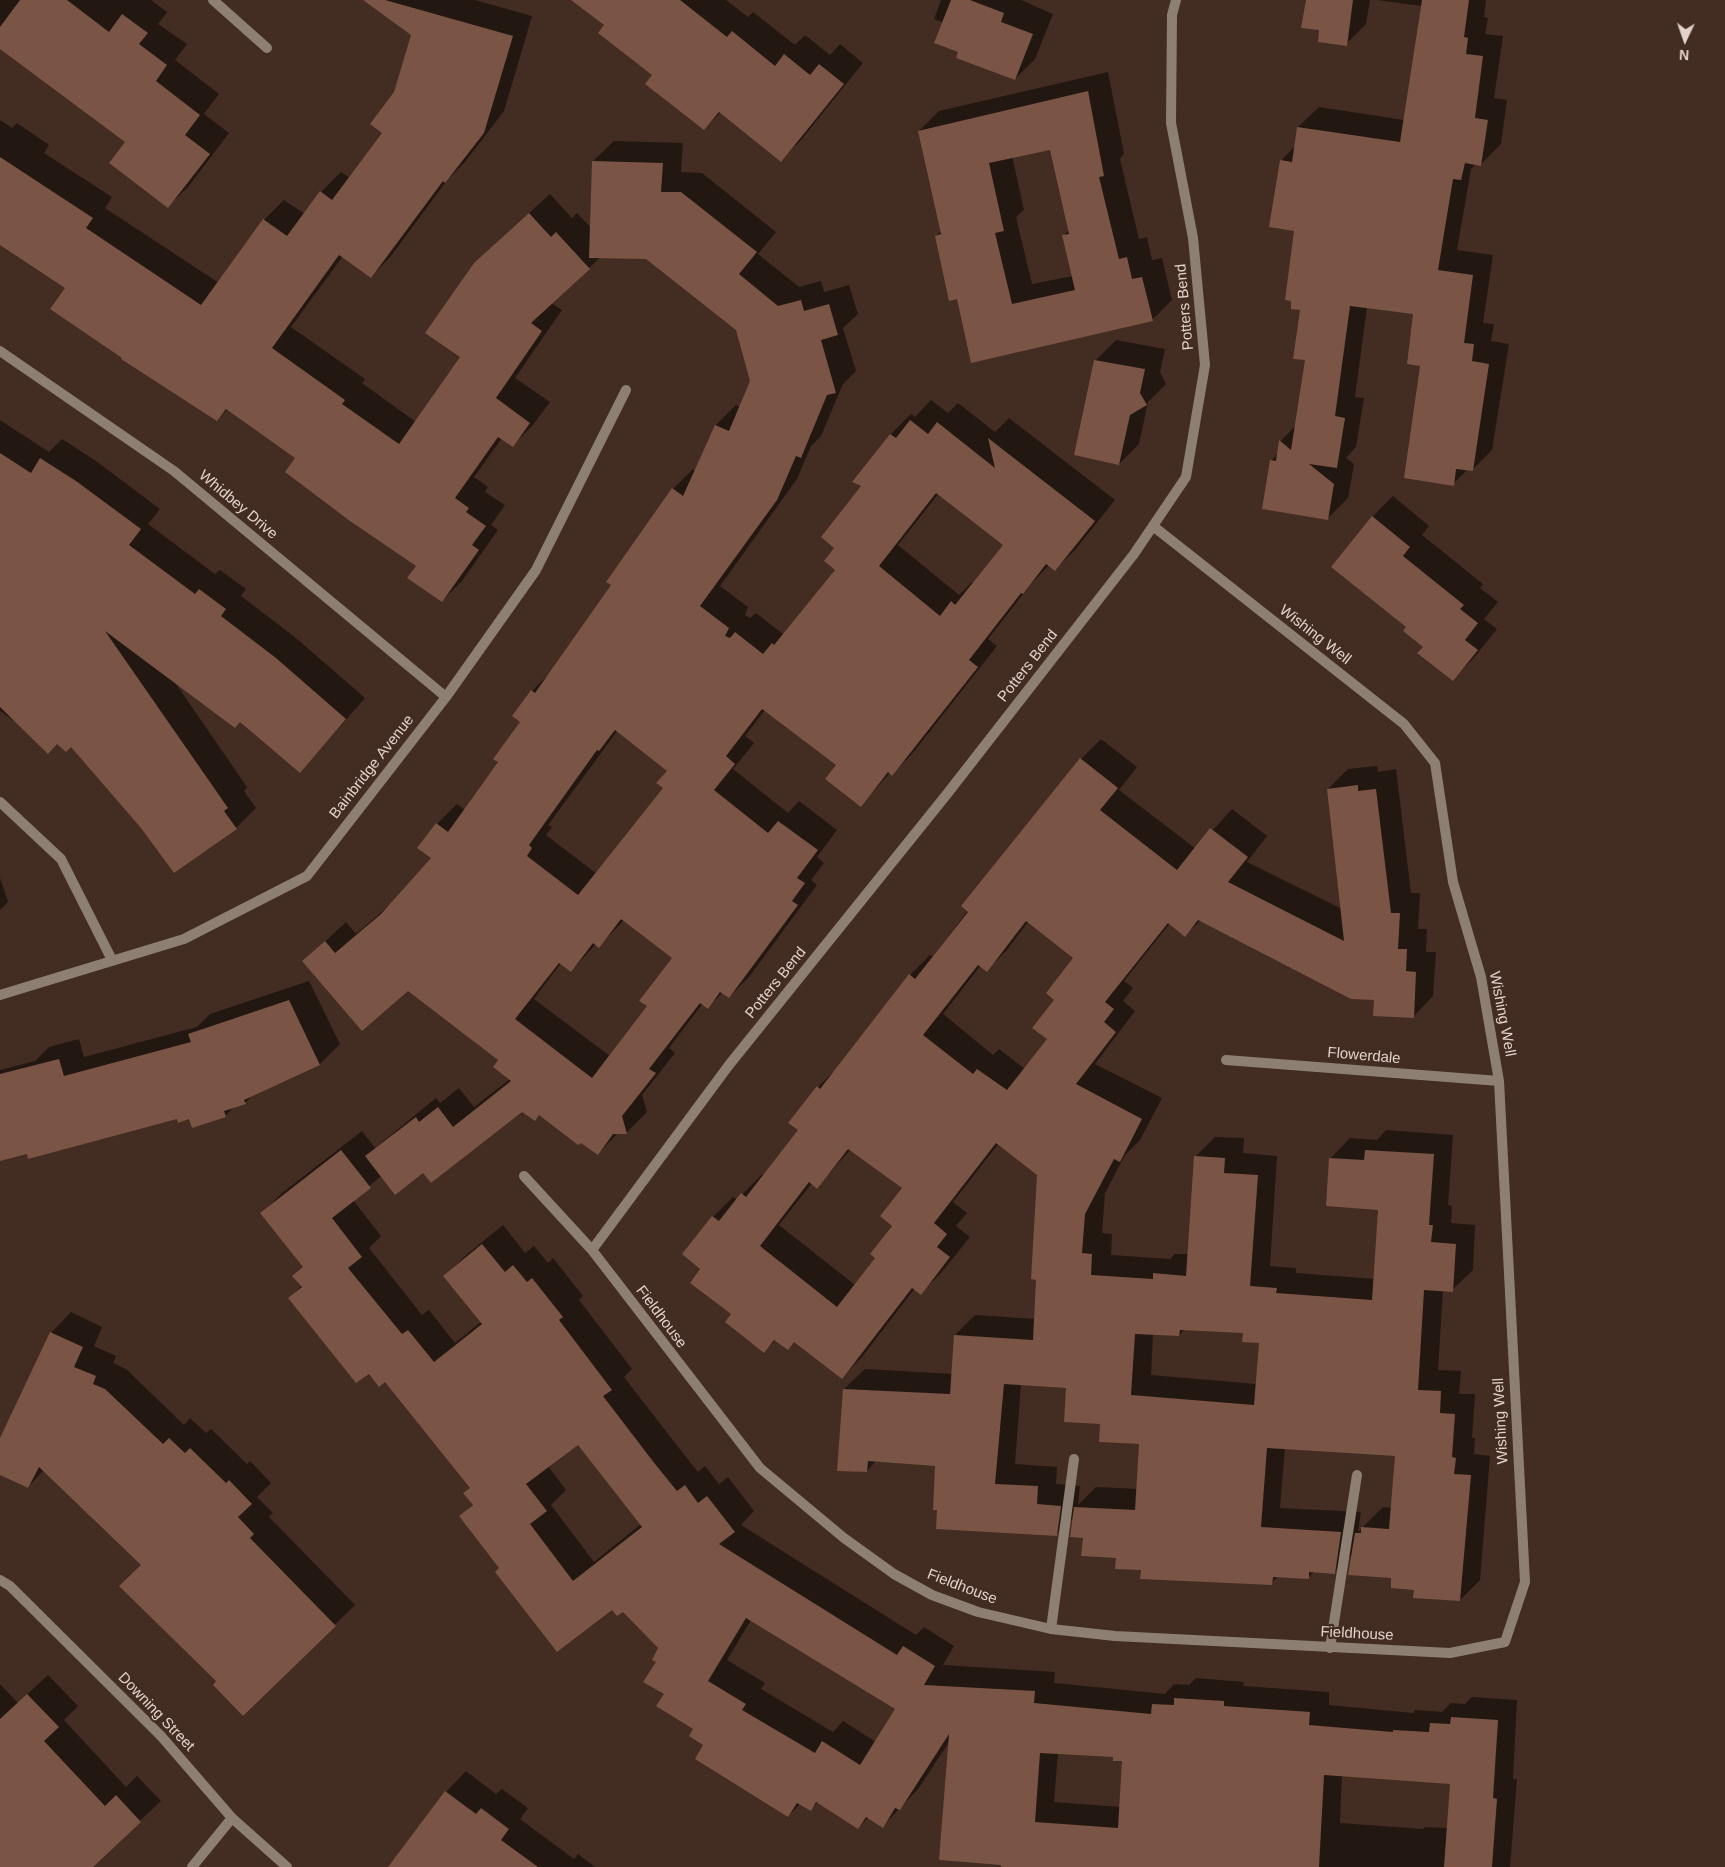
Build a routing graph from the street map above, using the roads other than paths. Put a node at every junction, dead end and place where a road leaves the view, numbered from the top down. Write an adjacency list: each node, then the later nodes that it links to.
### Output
1 (213, 0): 3 (street)
2 (1176, 0): 6 (street, Potters Bend)
3 (267, 48)
4 (0, 351): 7 (street, Whidbey Drive)
5 (626, 390): 7 (street, Bainbridge Avenue)
6 (1153, 526): 12 (street, Wishing Well); 14 (street, Potters Bend)
7 (446, 697): 9 (street, Bainbridge Avenue)
8 (0, 802): 9 (street)
9 (112, 960): 10 (street, Bainbridge Avenue)
10 (0, 995)
11 (1226, 1060): 12 (street, Flowerdale)
12 (1499, 1082): 19 (street, Wishing Well)
13 (524, 1176): 14 (street, Fieldhouse)
14 (592, 1250): 18 (street, Fieldhouse)
15 (1074, 1459): 18 (street)
16 (1357, 1475): 20 (street)
17 (0, 1580): 21 (street, Downing Street)
18 (1050, 1629): 20 (street, Fieldhouse)
19 (1505, 1642): 20 (street, Fieldhouse)
20 (1330, 1648)
21 (232, 1818): 22 (street); 23 (street, Downing Street)
22 (192, 1867)
23 (287, 1867)

